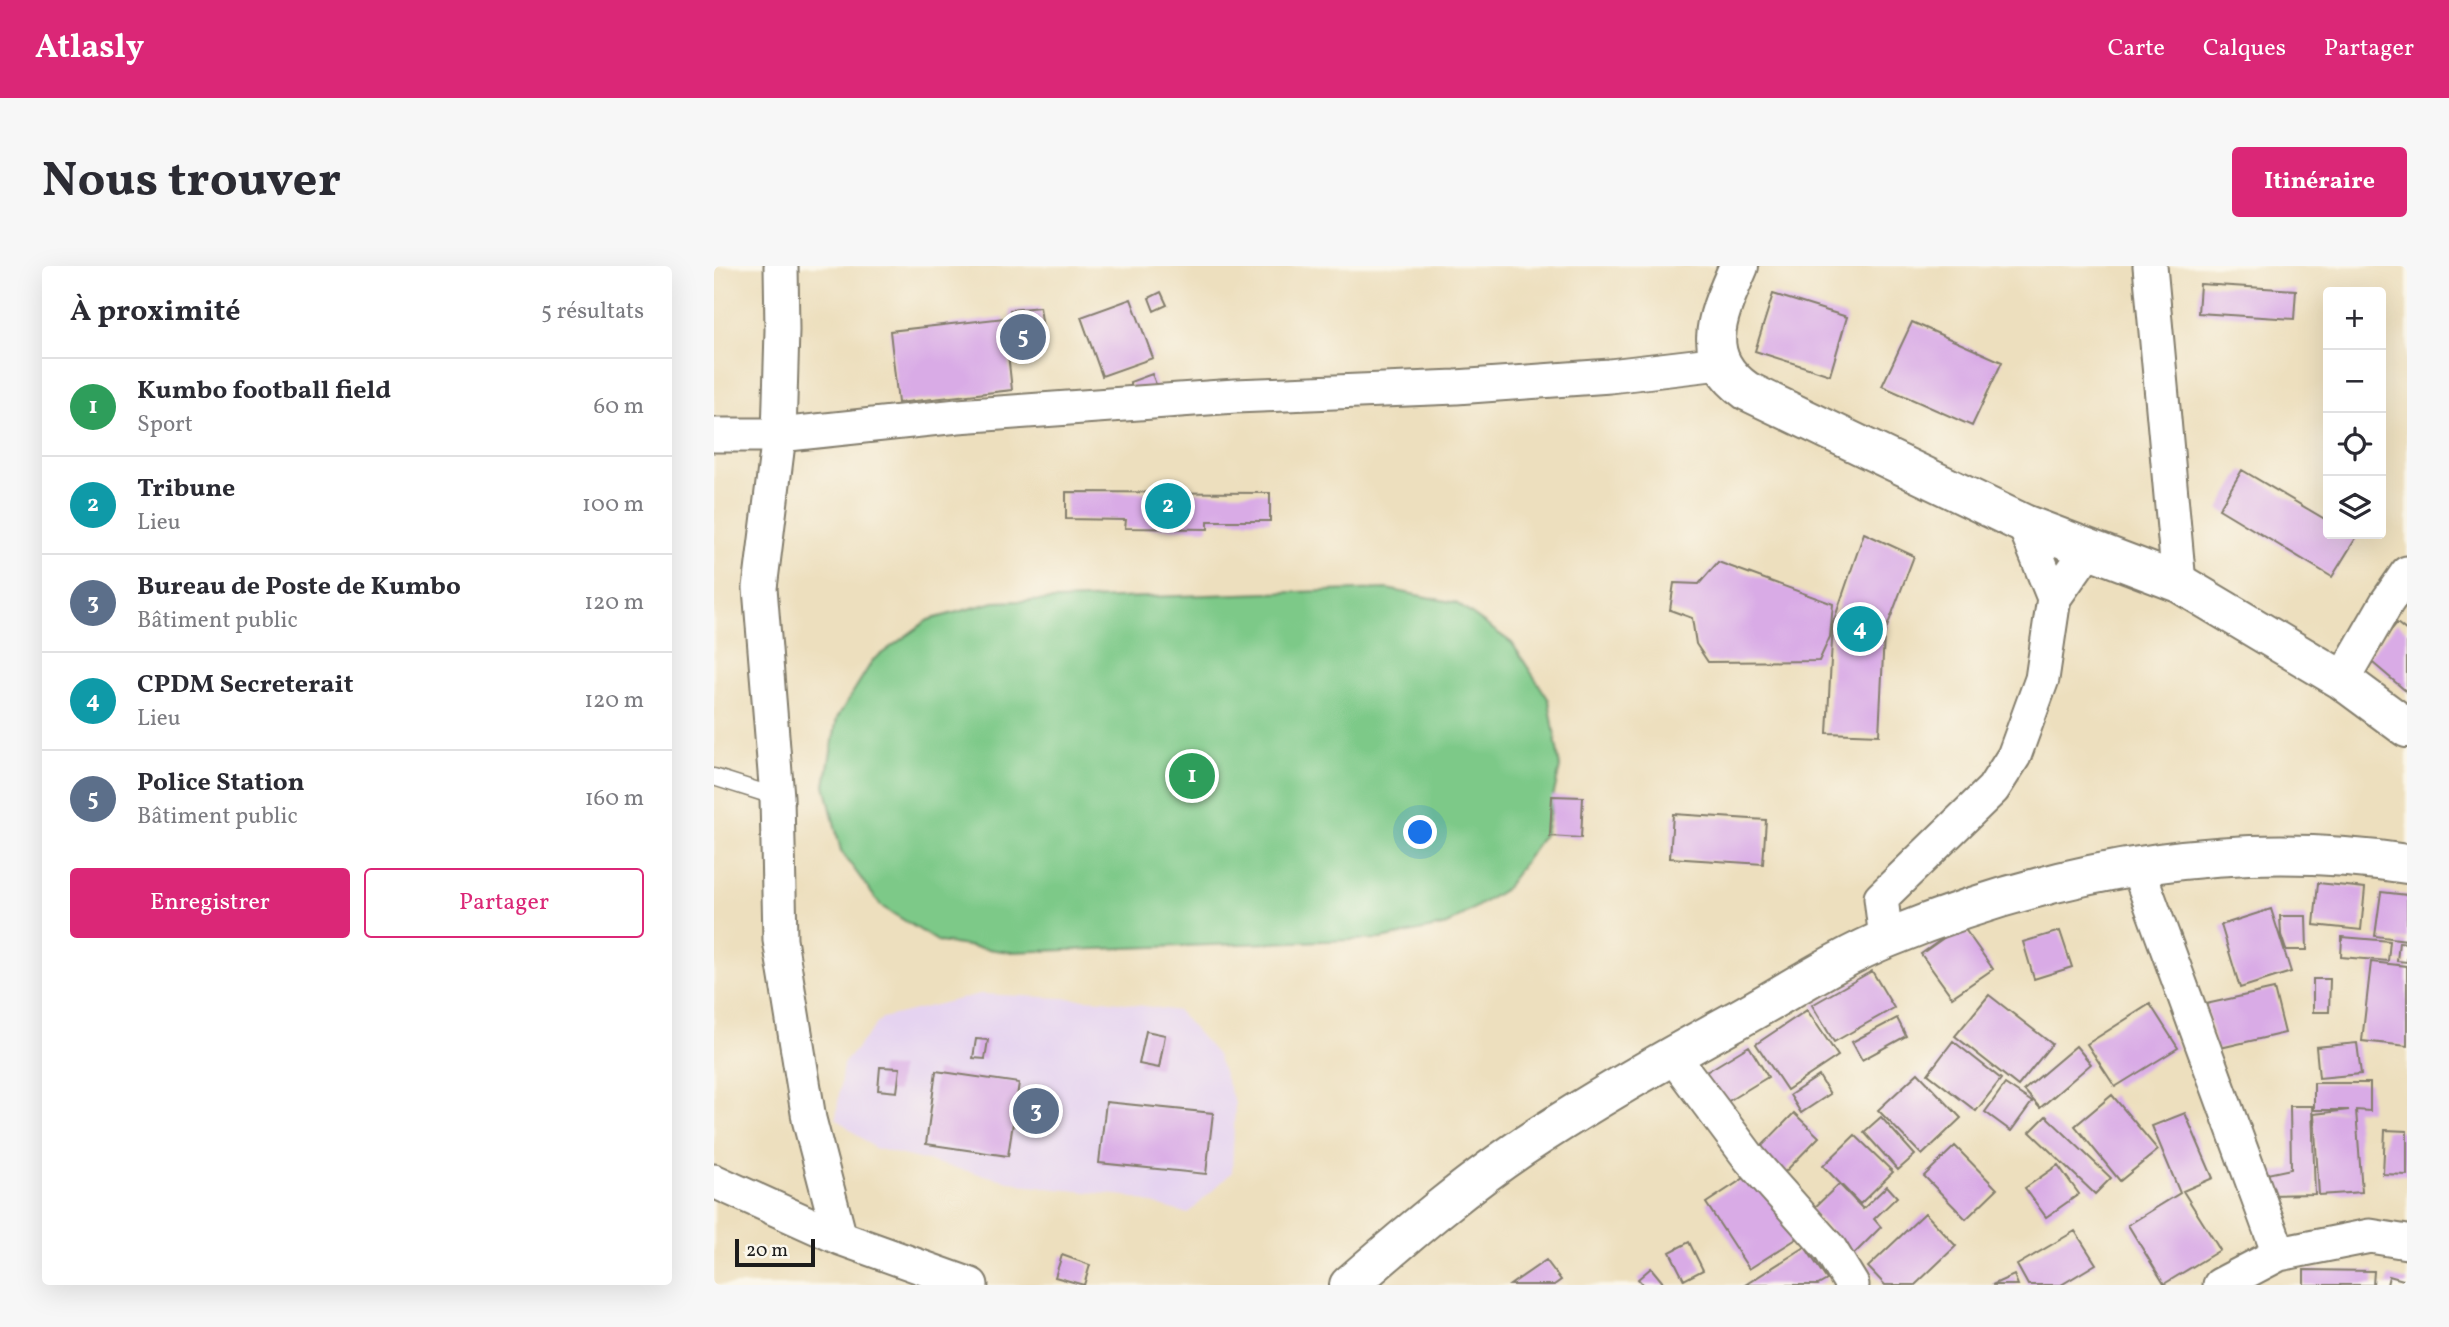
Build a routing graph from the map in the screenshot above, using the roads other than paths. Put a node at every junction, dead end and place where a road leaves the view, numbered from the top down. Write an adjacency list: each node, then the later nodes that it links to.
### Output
1 (780, 266): 6 (street)
2 (1740, 266): 4 (street)
3 (2150, 266): 10 (street)
4 (1720, 363): 6 (street); 7 (street)
5 (714, 435): 6 (street)
6 (779, 435): 15 (street)
7 (2024, 524): 8 (street); 11 (street)
8 (2090, 547): 10 (street); 11 (street)
9 (2407, 573): 12 (street)
10 (2179, 583): 12 (street)
11 (2053, 598): 18 (street)
12 (2342, 681): 13 (street)
13 (2407, 728)
14 (714, 778): 15 (lane)
15 (777, 797): 21 (street)
16 (2407, 864): 17 (street)
17 (2137, 866): 18 (street); 23 (street)
18 (1885, 939): 19 (street)
19 (1672, 1055): 25 (street); 26 (street)
20 (714, 1181): 21 (street)
21 (840, 1238): 24 (street)
22 (2407, 1242): 23 (street)
23 (2279, 1254): 27 (street)
24 (971, 1285)
25 (1349, 1285)
26 (1852, 1285)
27 (2220, 1285)

